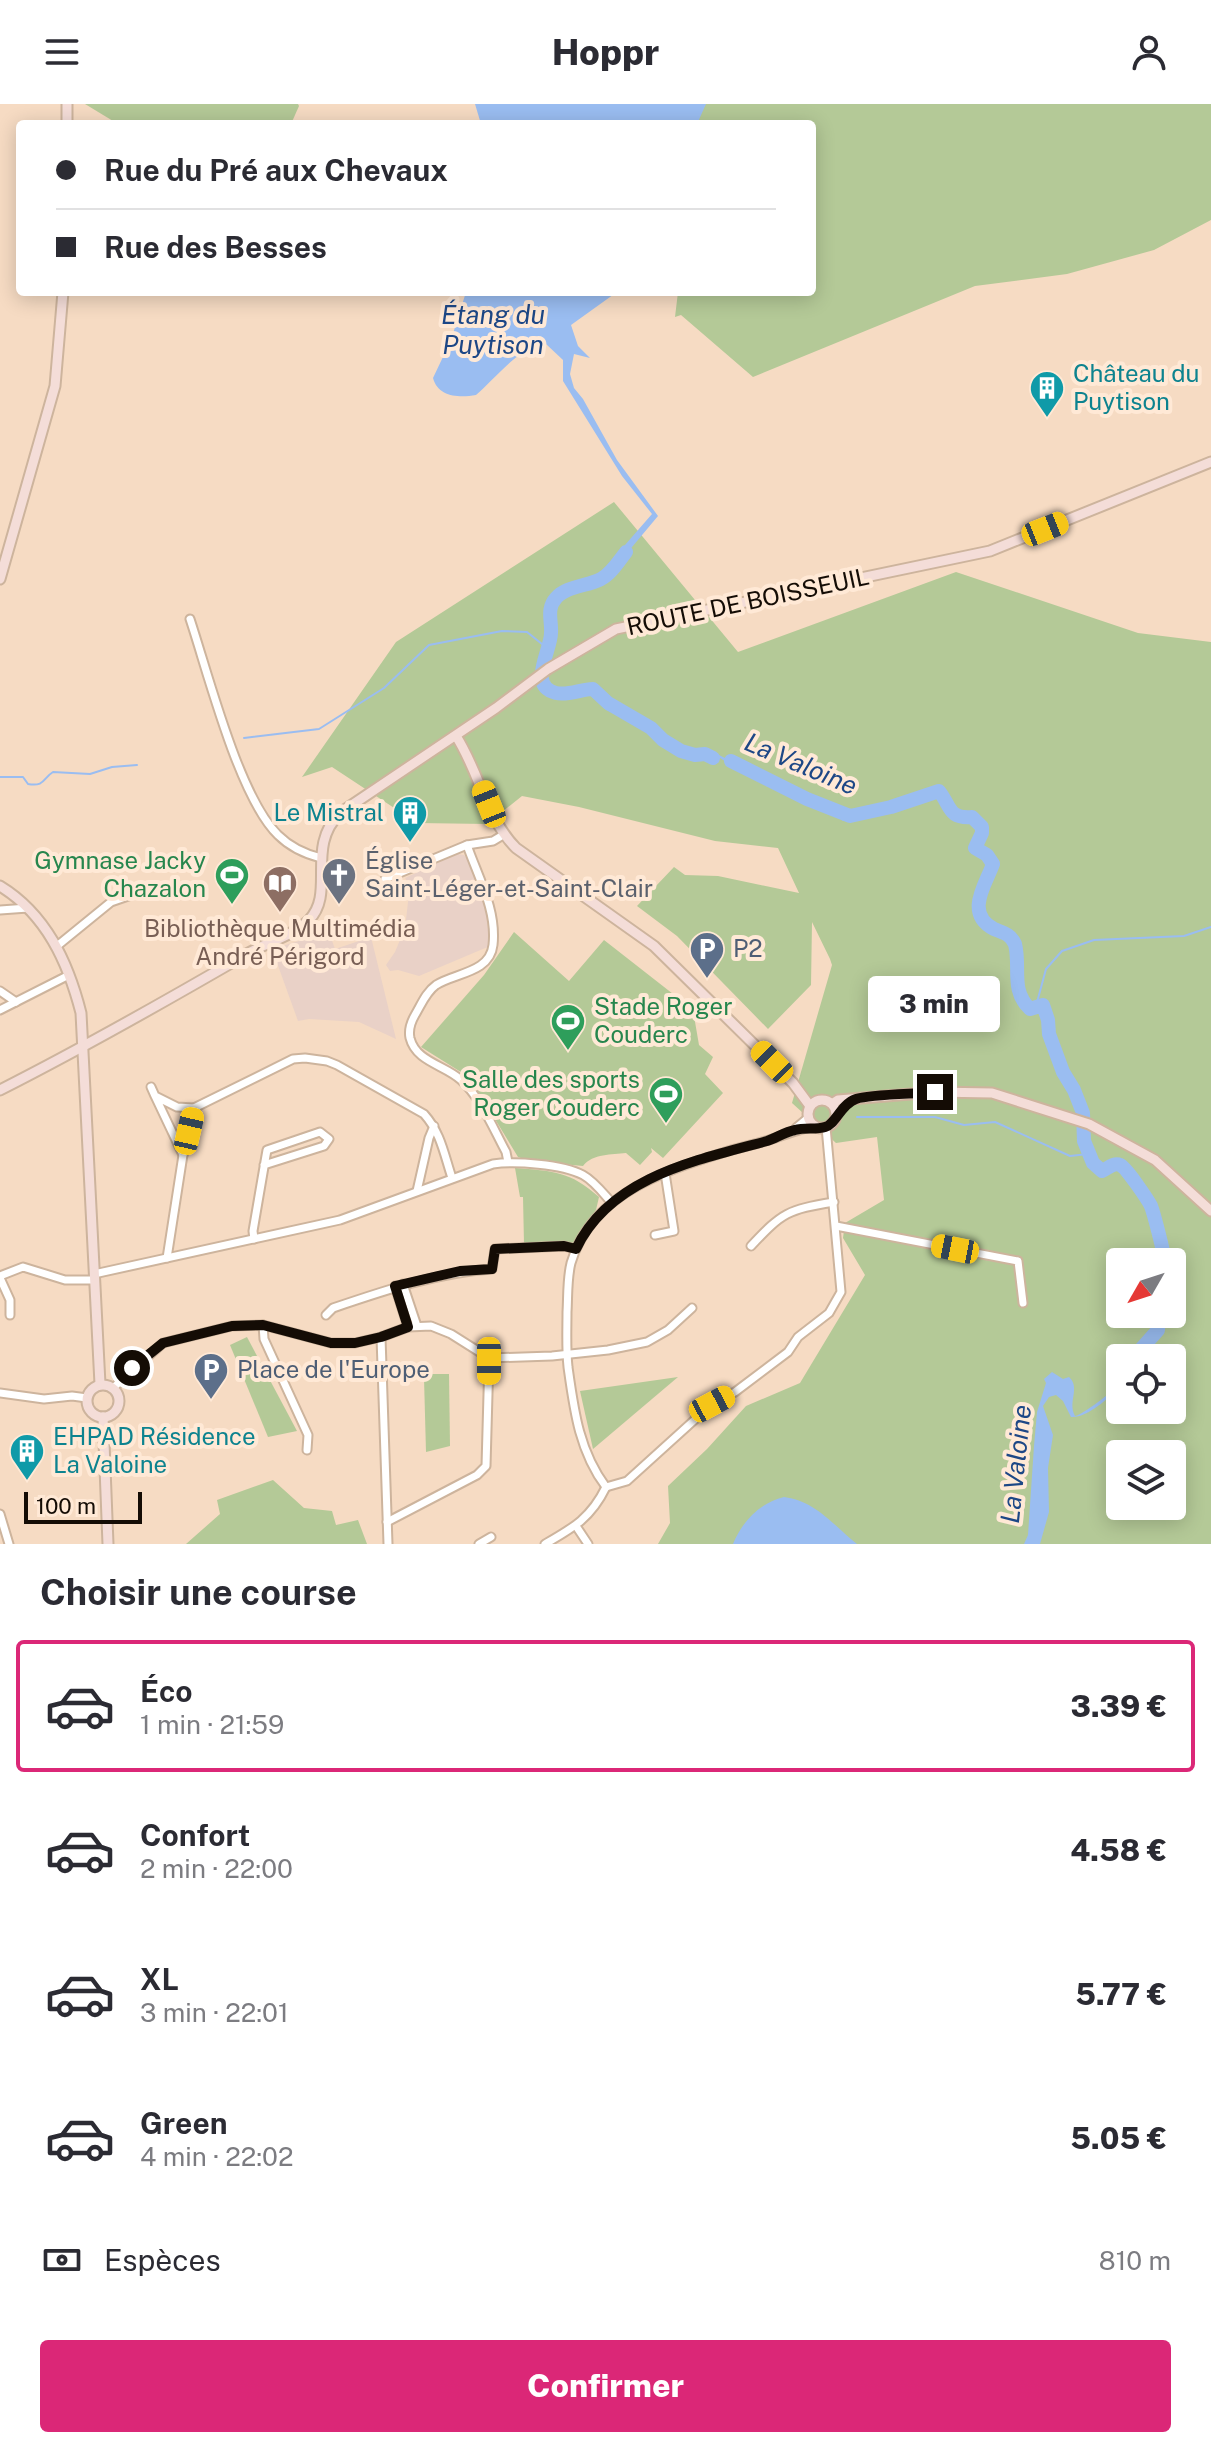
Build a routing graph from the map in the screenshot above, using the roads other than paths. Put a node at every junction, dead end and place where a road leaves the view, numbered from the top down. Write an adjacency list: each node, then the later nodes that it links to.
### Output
1 (63, 296): 3 (main road)
2 (1211, 462): 5 (main road, ROUTE DE BOISSEUIL)
3 (0, 579)
4 (190, 619): 8 (street)
5 (456, 736): 6 (main road); 8 (main road, ROUTE DE BOISSEUIL)
6 (503, 835): 7 (street); 20 (main road)
7 (467, 845): 9 (street); 31 (street)
8 (321, 858): 19 (main road, ROUTE DE BOISSEUIL)
9 (385, 879)
10 (0, 886): 12 (main road)
11 (134, 894): 14 (street)
12 (28, 908): 13 (street); 14 (main road)
13 (0, 910)
14 (57, 946): 15 (main road)
15 (69, 975): 17 (street); 19 (main road)
16 (0, 991): 17 (street)
17 (16, 1002): 18 (street)
18 (0, 1010)
19 (81, 1047): 22 (main road, ROUTE DE BOISSEUIL); 46 (main road)
20 (793, 1083): 24 (main road); 25 (main road)
21 (151, 1087): 23 (street)
22 (0, 1090)
23 (155, 1096): 26 (street); 30 (street)
24 (821, 1100): 25 (main road); 27 (main road)
25 (810, 1106): 28 (main road)
26 (194, 1108): 29 (street); 30 (street)
27 (834, 1109): 28 (main road); 38 (main road)
28 (817, 1124): 33 (street); 37 (street)
29 (434, 1126): 34 (street); 35 (street)
30 (183, 1155): 44 (street)
31 (508, 1162): 34 (street); 36 (street)
32 (264, 1165): 32 (street); 41 (street)
33 (665, 1173): 36 (street); 40 (street)
34 (452, 1178): 35 (street)
35 (417, 1191): 41 (street)
36 (611, 1202): 43 (street)
37 (834, 1202): 39 (street); 42 (street)
38 (1211, 1211)
39 (836, 1226): 48 (street); 63 (street)
40 (655, 1235)
41 (254, 1239): 44 (street)
42 (751, 1246)
43 (576, 1249): 47 (street); 55 (street)
44 (167, 1258): 46 (street)
45 (0, 1277): 46 (street); 50 (street)
46 (95, 1277): 57 (main road)
47 (399, 1285): 51 (street); 53 (street)
48 (1023, 1303)
49 (692, 1308): 55 (street)
50 (10, 1315)
51 (326, 1315)
52 (263, 1325): 54 (street); 58 (street); 62 (street)
53 (412, 1326): 54 (street); 56 (street)
54 (381, 1337): 65 (street)
55 (567, 1355): 56 (street); 63 (street)
56 (489, 1358): 65 (street)
57 (100, 1384): 58 (main road); 60 (main road)
58 (113, 1388): 61 (main road)
59 (0, 1393): 60 (street)
60 (87, 1398): 61 (main road)
61 (103, 1417): 69 (main road)
62 (307, 1450)
63 (606, 1487): 66 (street)
64 (0, 1514): 68 (street)
65 (387, 1522): 70 (street)
66 (576, 1526): 72 (street); 73 (street)
67 (491, 1537): 71 (street)
68 (9, 1544)
69 (108, 1544)
70 (388, 1544)
71 (479, 1544)
72 (545, 1544)
73 (588, 1544)

